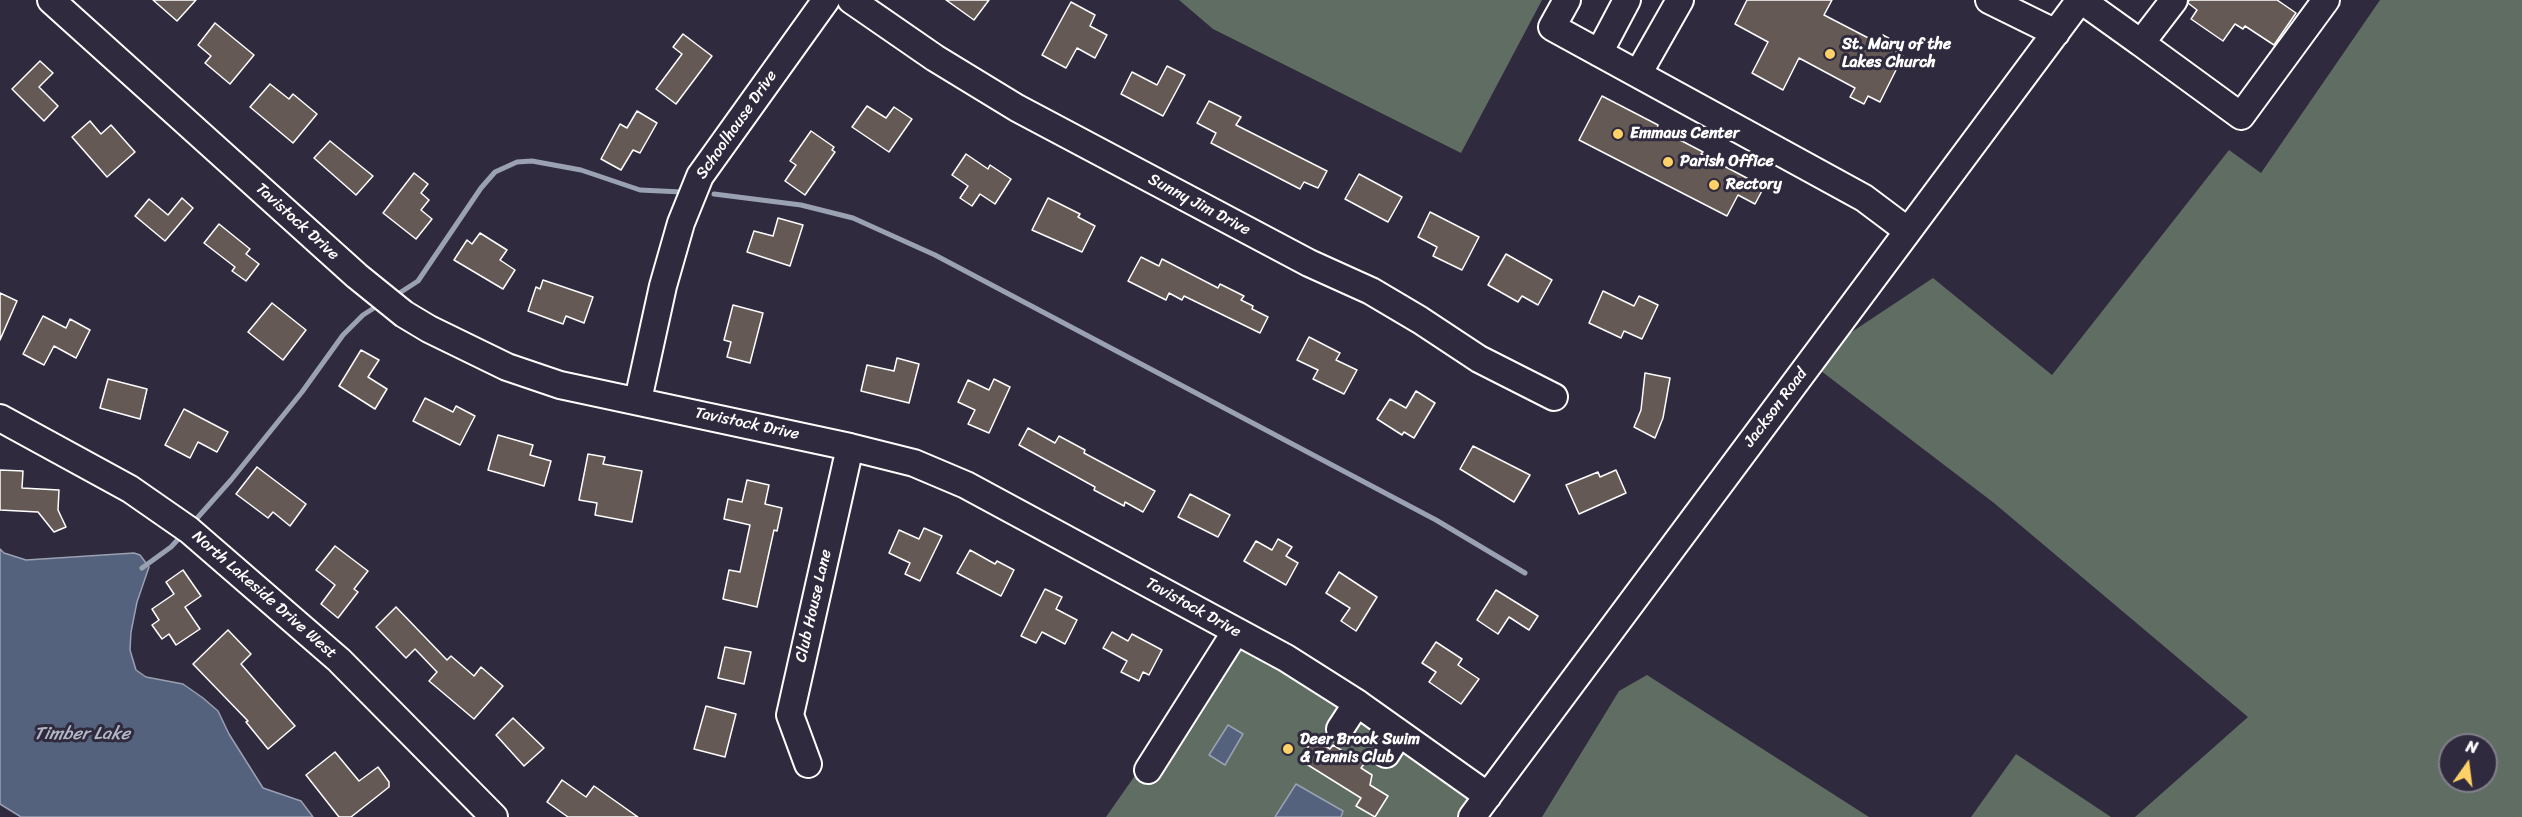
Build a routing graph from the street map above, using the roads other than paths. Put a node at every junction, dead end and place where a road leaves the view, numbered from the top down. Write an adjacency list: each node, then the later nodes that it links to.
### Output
1 (51, 0): 17 (street, Tavistock Drive)
2 (826, 0): 17 (street, Schoolhouse Drive)
3 (851, 0): 16 (street, Sunny Jim Drive)
4 (1567, 0): 13 (street)
5 (1627, 0): 13 (street)
6 (1680, 0): 14 (street)
7 (1989, 0): 11 (street)
8 (2080, 0): 11 (street, Jackson Road); 12 (street)
9 (2174, 0): 12 (street)
10 (2326, 0): 12 (street)
11 (2039, 27): 15 (street, Jackson Road)
12 (2141, 43)
13 (1599, 53): 14 (street)
14 (1638, 74): 15 (street)
15 (1908, 231): 25 (street, Jackson Road)
16 (1554, 397)
17 (638, 400): 19 (street, Tavistock Drive)
18 (0, 418): 26 (street, North Lakeside Drive West)
19 (850, 447): 20 (street, Tavistock Drive); 23 (street, Club House Lane)
20 (1236, 631): 21 (street, Tavistock Drive); 24 (street)
21 (1357, 703): 22 (street); 25 (street, Tavistock Drive)
22 (1340, 729)
23 (808, 764)
24 (1148, 770)
25 (1488, 796): 27 (street, Jackson Road)
26 (494, 817)
27 (1472, 817)

